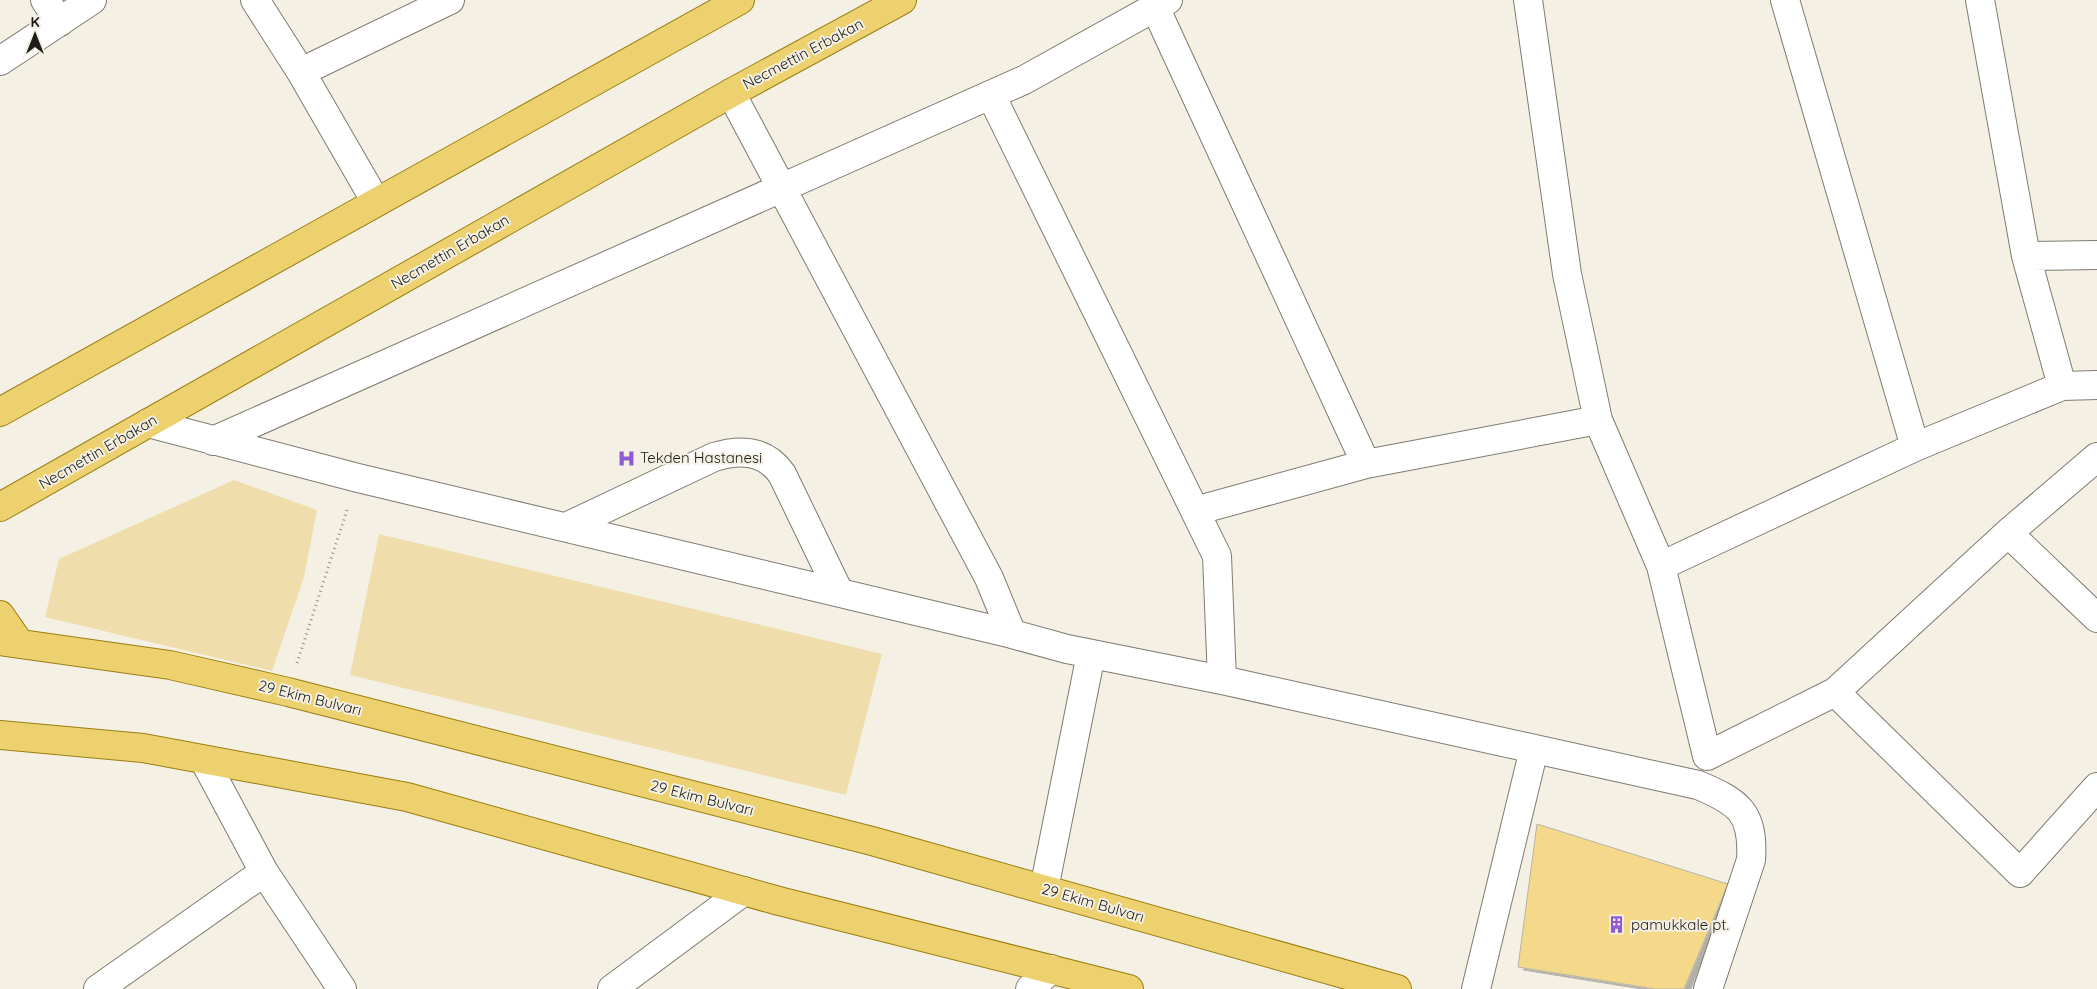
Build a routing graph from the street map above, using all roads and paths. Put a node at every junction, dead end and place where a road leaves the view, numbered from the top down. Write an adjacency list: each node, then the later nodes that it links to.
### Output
1 (45, 0): 11 (street)
2 (92, 0): 11 (street)
3 (255, 0): 13 (street)
4 (450, 0): 13 (street)
5 (740, 0): 17 (main road)
6 (902, 0): 14 (main road, Necmettin Erbakan)
7 (1528, 0): 23 (street)
8 (1785, 0): 26 (street)
9 (1980, 0): 19 (street)
10 (1162, 4): 15 (street); 28 (street)
11 (60, 22): 12 (street)
12 (0, 62)
13 (301, 72): 17 (street)
14 (731, 93): 16 (street); 24 (main road, Necmettin Erbakan)
15 (991, 95): 16 (street); 31 (street)
16 (781, 188): 25 (street); 38 (street)
17 (376, 202): 22 (main road)
18 (2097, 255): 19 (street)
19 (2026, 256): 21 (street)
20 (2097, 385): 21 (street)
21 (2062, 386): 26 (street)
22 (0, 412)
23 (1598, 420): 28 (street); 34 (street)
24 (148, 424): 25 (street); 30 (main road, Necmettin Erbakan)
25 (214, 441): 29 (street)
26 (1915, 448): 34 (street)
27 (2097, 457): 33 (street)
28 (1366, 464): 31 (street)
29 (358, 478): 32 (street); 42 (path)
30 (3, 509)
31 (1195, 511): 41 (street)
32 (566, 527): 35 (street); 35 (street)
33 (2008, 533): 37 (street); 43 (street)
34 (1661, 566): 48 (street)
35 (839, 592): 38 (street)
36 (0, 615): 39 (main road)
37 (2097, 618)
38 (1012, 634): 40 (street)
39 (10, 642): 42 (main road, 29 Ekim Bulvarı)
40 (1091, 654): 41 (street); 53 (street)
41 (1222, 680): 47 (street)
42 (288, 692): 53 (main road, 29 Ekim Bulvarı)
43 (1835, 692): 48 (street); 51 (street)
44 (0, 723): 46 (main road)
45 (0, 735): 46 (main road)
46 (56, 739): 49 (main road)
47 (1534, 749): 50 (street); 62 (street)
48 (1707, 756): 50 (street)
49 (204, 760): 52 (street); 54 (main road)
50 (1698, 786): 63 (street)
51 (2097, 787)
52 (264, 872): 56 (street); 57 (street)
53 (1044, 889): 61 (main road, 29 Ekim Bulvarı)
54 (744, 891): 55 (main road); 58 (street)
55 (1052, 969): 59 (street); 60 (main road)
56 (98, 989)
57 (342, 989)
58 (612, 989)
59 (1030, 989)
60 (1129, 989)
61 (1397, 989)
62 (1476, 989)
63 (1708, 989)

